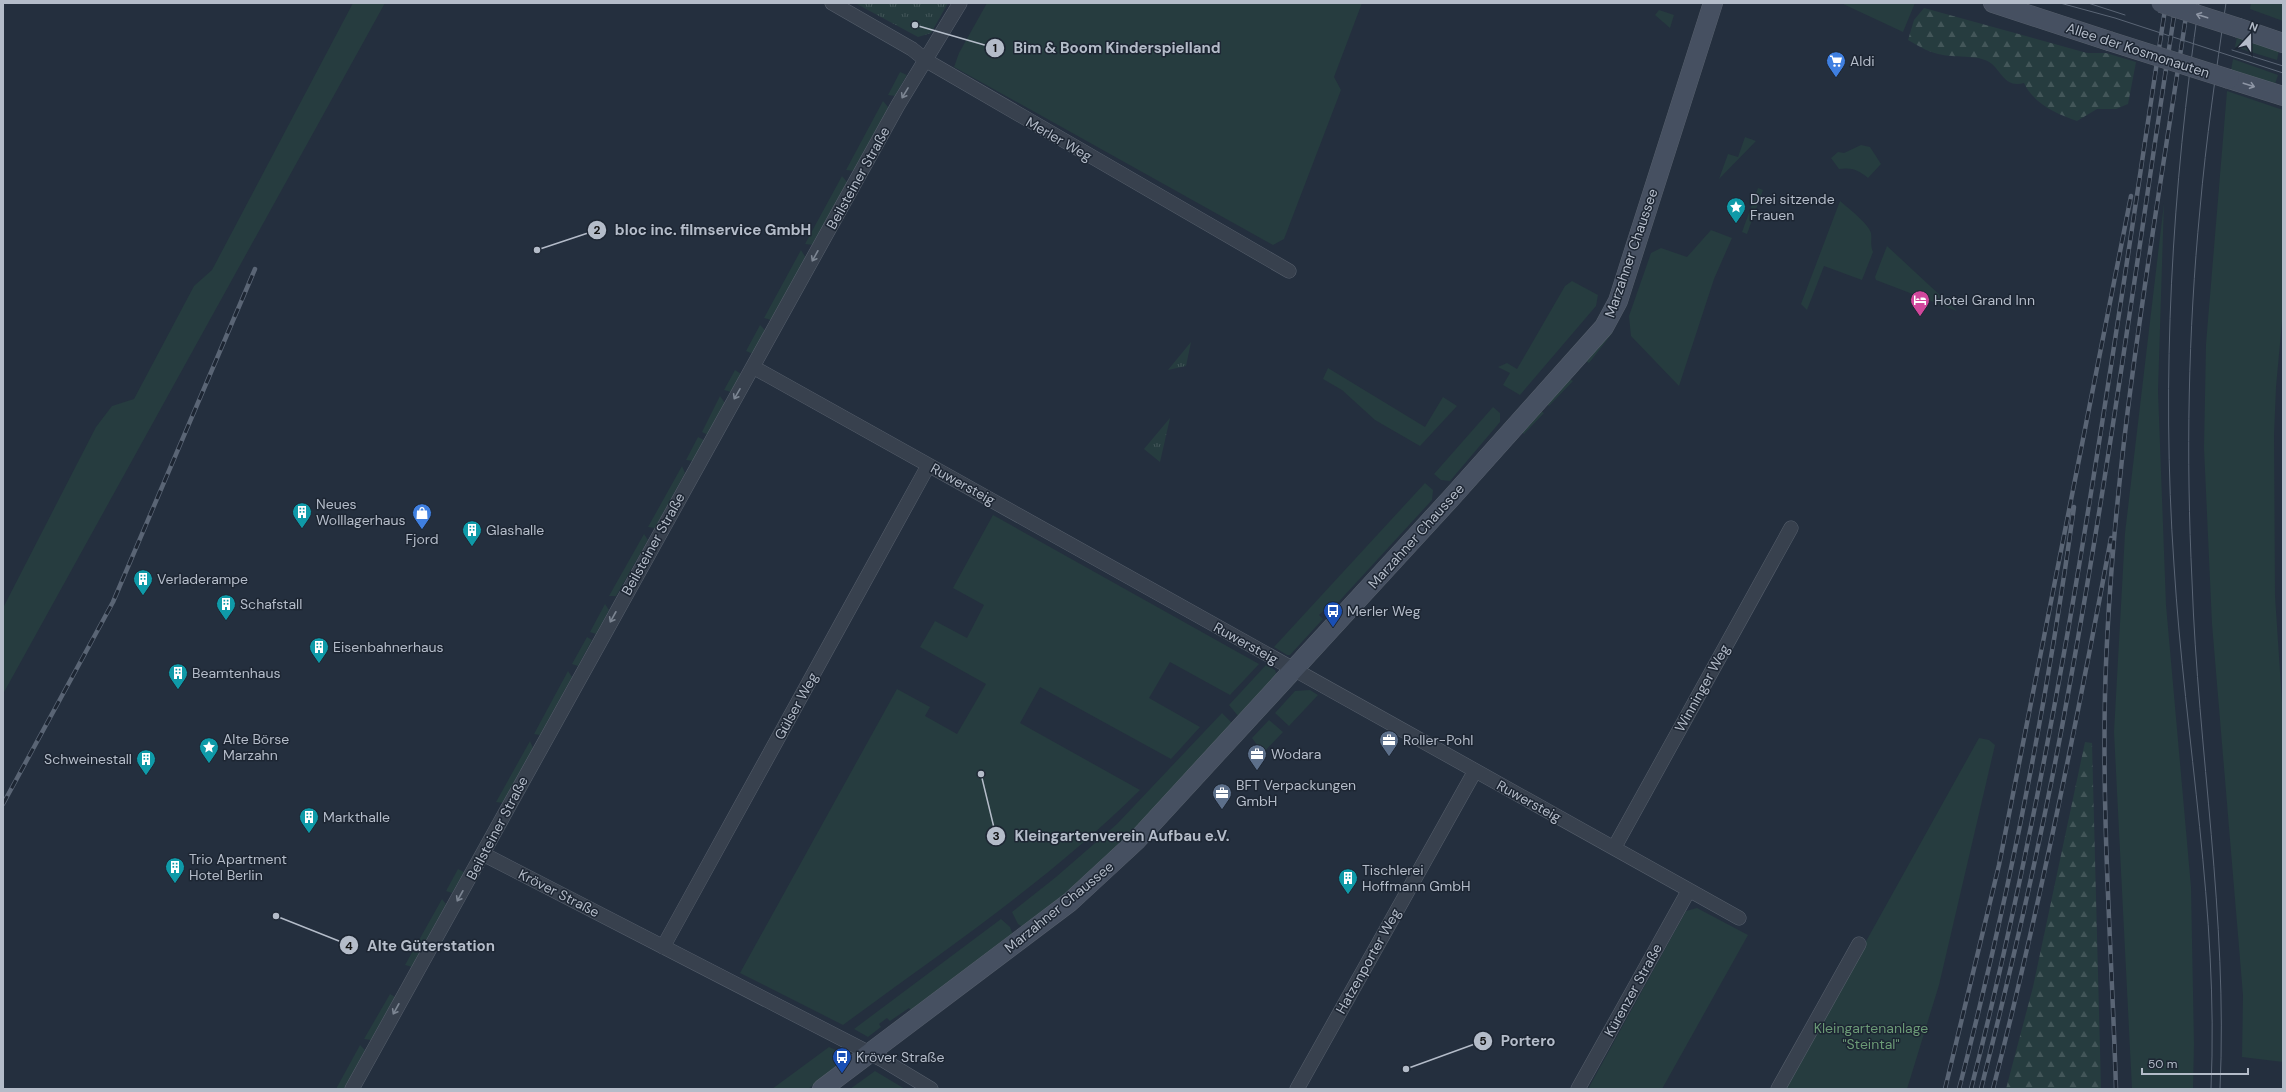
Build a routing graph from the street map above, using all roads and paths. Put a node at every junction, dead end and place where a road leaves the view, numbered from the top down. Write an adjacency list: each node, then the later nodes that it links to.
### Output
1 (832, 3): 7 (street, Merler Weg)
2 (960, 3): 7 (street, Beilsteiner Straße)
3 (1713, 3): 13 (street, Marzahner Chaussee)
4 (1993, 3): 8 (street, Allee der Kosmonauten, one-way to 8, bridge)
5 (2161, 3): 6 (street, one-way to 5, bridge)
6 (2282, 42)
7 (927, 61): 9 (street, Merler Weg); 10 (street, Beilsteiner Straße, one-way to 10)
8 (2275, 93)
9 (1289, 271)
10 (753, 367): 11 (street, Ruwersteig); 16 (street, Beilsteiner Straße, one-way to 16)
11 (928, 466): 13 (street, Ruwersteig); 20 (street, Gülser Weg)
12 (1791, 528): 15 (street, Winninger Weg)
13 (1294, 670): 14 (street, Ruwersteig); 21 (street, Marzahner Chaussee)
14 (1475, 771): 15 (street, Ruwersteig); 25 (street, Hatzenporter Weg)
15 (1614, 848): 17 (street, Ruwersteig)
16 (483, 854): 20 (street, Kröver Straße); 22 (street, Beilsteiner Straße, one-way to 22)
17 (1689, 890): 18 (street, Ruwersteig); 26 (street, Kürenzer Straße)
18 (1739, 918)
19 (1859, 944): 27 (street)
20 (663, 947): 21 (street, Kröver Straße)
21 (870, 1053): 23 (street, Marzahner Chaussee); 24 (street, Kröver Straße)
22 (352, 1089)
23 (822, 1089)
24 (931, 1089)
25 (1297, 1089)
26 (1578, 1089)
27 (1778, 1089)

